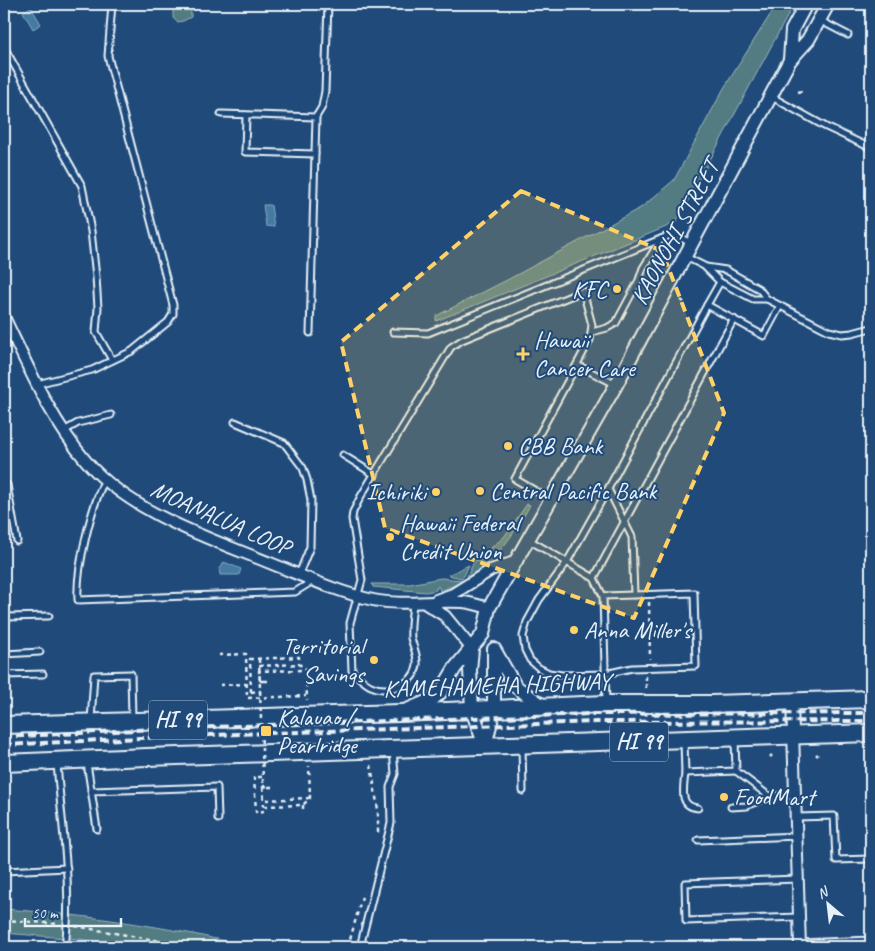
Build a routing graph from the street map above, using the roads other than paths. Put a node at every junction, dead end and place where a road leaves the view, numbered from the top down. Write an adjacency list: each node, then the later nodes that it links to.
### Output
1 (112, 4): 29 (lane)
2 (328, 4): 12 (lane)
3 (806, 4): 8 (street, KAONOHI STREET)
4 (828, 4): 5 (street, KAONOHI STREET)
5 (819, 20): 6 (lane); 8 (street, KAONOHI STREET)
6 (848, 36)
7 (4, 47): 29 (lane)
8 (790, 60): 9 (street, KAONOHI STREET)
9 (772, 97): 13 (lane); 16 (street, KAONOHI STREET)
10 (221, 114): 11 (lane)
11 (246, 115): 12 (lane); 14 (lane)
12 (316, 117): 14 (lane)
13 (871, 148)
14 (315, 154): 28 (lane)
15 (661, 238): 16 (lane); 26 (lane); 27 (lane)
16 (693, 244): 17 (street, KAONOHI STREET)
17 (686, 257): 18 (lane); 32 (street, KAONOHI STREET)
18 (704, 266): 19 (lane); 20 (lane)
19 (720, 282): 20 (lane); 21 (lane)
20 (767, 299): 22 (lane)
21 (707, 305): 24 (lane); 40 (lane)
22 (780, 306): 24 (lane); 25 (lane)
23 (4, 317): 31 (street, MOANALUA LOOP)
24 (734, 319): 42 (lane)
25 (871, 328)
26 (393, 332)
27 (592, 332): 30 (lane); 37 (lane)
28 (310, 333)
29 (112, 360): 31 (lane)
30 (577, 365): 32 (lane); 41 (lane)
31 (37, 384): 35 (street, MOANALUA LOOP)
32 (616, 385): 41 (street, KAONOHI STREET)
33 (112, 415): 35 (lane)
34 (235, 422): 47 (lane)
35 (64, 432): 38 (street, MOANALUA LOOP)
36 (343, 456): 37 (lane)
37 (375, 475): 51 (lane)
38 (105, 479): 47 (street, MOANALUA LOOP); 49 (lane)
39 (4, 485): 44 (lane)
40 (608, 490): 42 (lane); 46 (lane)
41 (551, 501): 43 (street, KAONOHI STREET)
42 (625, 521): 48 (lane); 50 (lane)
43 (528, 540): 45 (street, KAONOHI STREET); 46 (lane)
44 (17, 541)
45 (517, 561): 54 (street, MOANALUA LOOP); 55 (street, KAONOHI STREET)
46 (567, 562): 48 (lane); 64 (lane)
47 (299, 574): 49 (street, MOANALUA LOOP)
48 (594, 578): 52 (lane)
49 (314, 580): 51 (street, MOANALUA LOOP)
50 (634, 595): 52 (lane); 64 (lane)
51 (358, 596): 53 (street, MOANALUA LOOP); 53 (lane)
52 (603, 596): 64 (lane)
53 (412, 603): 54 (street, MOANALUA LOOP)
54 (426, 603): 55 (street, MOANALUA LOOP); 59 (street)
55 (489, 608): 58 (street, KAONOHI STREET)
56 (48, 616): 57 (lane)
57 (4, 619)
58 (483, 634): 59 (street, KAONOHI STREET); 60 (street)
59 (472, 649): 71 (street); 72 (street, KAONOHI STREET)
60 (494, 650): 69 (street); 70 (street)
61 (40, 652): 62 (lane)
62 (4, 654)
63 (43, 674): 65 (lane)
64 (605, 674): 68 (lane)
65 (4, 675)
66 (871, 698): 67 (main road, KAMEHAMEHA HIGHWAY / HI 99)
67 (792, 701): 68 (main road, KAMEHAMEHA HIGHWAY / HI 99); 77 (street)
68 (606, 704): 69 (main road, KAMEHAMEHA HIGHWAY / HI 99)
69 (543, 706): 70 (main road, KAMEHAMEHA HIGHWAY / HI 99)
70 (494, 708): 71 (main road, KAMEHAMEHA HIGHWAY / HI 99); 80 (street)
71 (472, 710): 72 (main road, KAMEHAMEHA HIGHWAY / HI 99); 80 (street)
72 (400, 713): 73 (main road, KAMEHAMEHA HIGHWAY / HI 99)
73 (132, 721): 74 (main road, KAMEHAMEHA HIGHWAY / HI 99); 74 (lane)
74 (91, 722): 75 (main road, KAMEHAMEHA HIGHWAY / HI 99)
75 (4, 726)
76 (871, 733): 77 (main road, HI 99)
77 (793, 736): 78 (main road, HI 99); 90 (street)
78 (735, 738): 79 (main road, HI 99); 86 (lane)
79 (684, 740): 81 (main road, HI 99); 87 (lane)
80 (485, 746): 81 (main road, HI 99); 82 (main road, HI 99)
81 (522, 746): 89 (lane)
82 (393, 750): 83 (main road, HI 99); 107 (lane)
83 (87, 760): 84 (main road, HI 99); 88 (lane)
84 (57, 762): 85 (main road, HI 99); 100 (lane)
85 (4, 764)
86 (736, 771): 87 (lane); 91 (lane)
87 (685, 773): 93 (lane)
88 (91, 791): 95 (lane); 96 (lane)
89 (523, 791)
90 (795, 795): 91 (lane); 94 (street)
91 (769, 796): 92 (lane)
92 (731, 807)
93 (698, 808)
94 (796, 817): 97 (street); 99 (lane)
95 (218, 819)
96 (98, 829)
97 (797, 836): 98 (lane); 102 (street)
98 (698, 840)
99 (871, 858)
100 (67, 868): 101 (lane); 106 (lane)
101 (4, 871)
102 (798, 879): 103 (street); 103 (lane)
103 (800, 916): 105 (street)
104 (871, 940): 105 (lane)
105 (800, 945)
106 (65, 947)
107 (360, 947)

